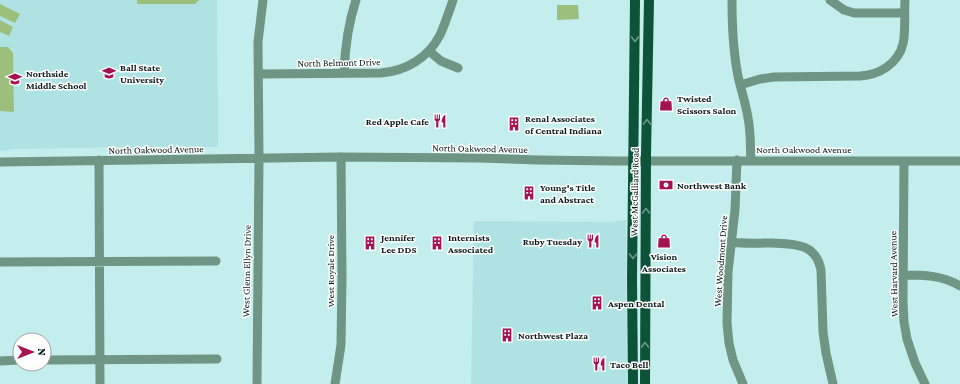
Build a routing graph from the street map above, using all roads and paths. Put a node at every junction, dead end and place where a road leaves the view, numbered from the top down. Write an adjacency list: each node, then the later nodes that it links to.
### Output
1 (263, 0): 13 (street, West Glenn Ellyn Drive)
2 (356, 0): 12 (street)
3 (453, 0): 10 (street, North Belmont Drive)
4 (636, 0): 21 (main road, West McGalliard Road, one-way to 21)
5 (649, 0): 22 (main road, West McGalliard Road, one-way to 5)
6 (732, 0): 14 (street)
7 (830, 0): 9 (street)
8 (904, 0): 9 (street)
9 (904, 13): 14 (street)
10 (429, 51): 11 (street); 12 (street, North Belmont Drive)
11 (458, 68)
12 (344, 73): 13 (street, North Belmont Drive)
13 (258, 74): 16 (street, West Glenn Ellyn Drive)
14 (740, 85): 19 (street)
15 (341, 157): 16 (street, North Oakwood Avenue); 21 (street, North Oakwood Avenue); 38 (street, West Royale Drive)
16 (258, 158): 17 (street, North Oakwood Avenue); 37 (street, West Glenn Ellyn Drive)
17 (99, 160): 24 (street, North Oakwood Avenue); 26 (street)
18 (738, 160): 19 (street, North Oakwood Avenue); 22 (street, North Oakwood Avenue); 25 (street, West Woodmont Drive)
19 (751, 160): 20 (street, North Oakwood Avenue)
20 (904, 160): 23 (street, North Oakwood Avenue); 29 (street, West Harvard Avenue)
21 (634, 161): 22 (street, North Oakwood Avenue); 39 (main road, West McGalliard Road, one-way to 39)
22 (646, 161): 40 (main road, West McGalliard Road, one-way to 22)
23 (960, 161)
24 (0, 162)
25 (731, 242): 41 (street, West Woodmont Drive); 42 (street)
26 (99, 261): 27 (street); 28 (street); 34 (street)
27 (216, 261)
28 (0, 262)
29 (902, 275): 30 (street); 43 (street, West Harvard Avenue)
30 (960, 286)
31 (217, 359): 34 (street)
32 (12, 360): 35 (street)
33 (52, 360): 34 (street)
34 (100, 360): 36 (street)
35 (0, 361)
36 (100, 384)
37 (257, 384)
38 (335, 384)
39 (633, 384)
40 (645, 384)
41 (744, 384)
42 (833, 384)
43 (925, 384)

